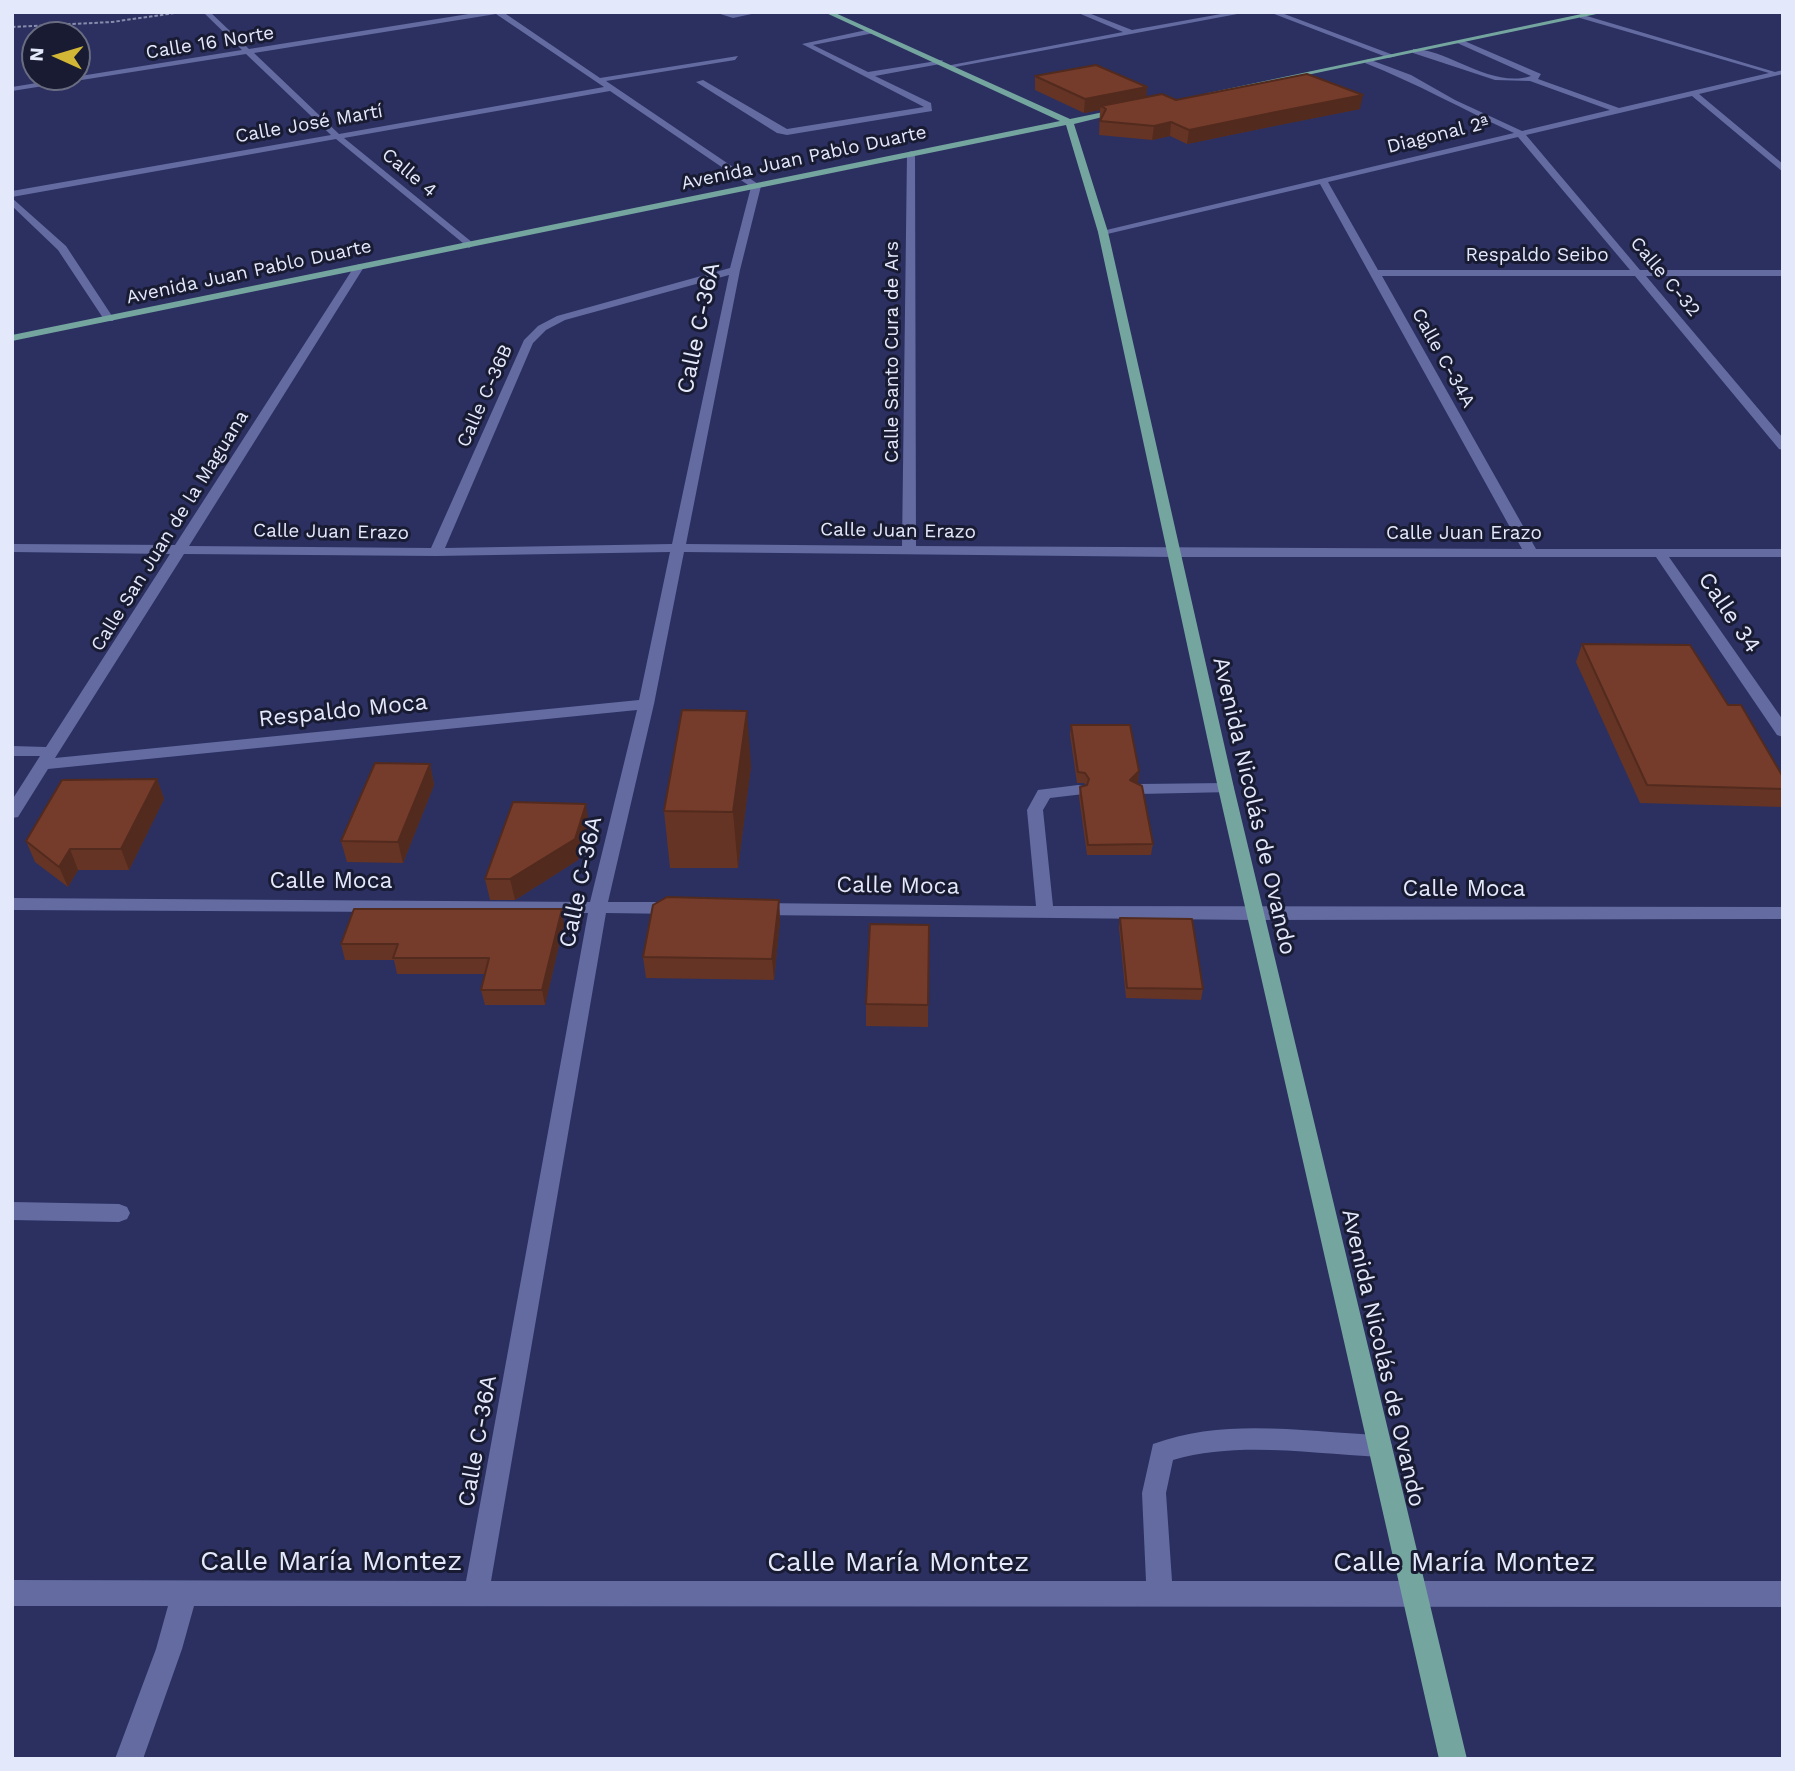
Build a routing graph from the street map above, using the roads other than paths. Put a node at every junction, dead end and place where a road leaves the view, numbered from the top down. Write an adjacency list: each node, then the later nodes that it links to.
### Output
1 (206, 12): 15 (street, Calle 4)
2 (497, 12): 15 (street, Calle 16 Norte); 25 (street)
3 (717, 12): 4 (street)
4 (758, 12)
5 (827, 12): 11 (main road)
6 (1079, 12): 12 (street)
7 (1245, 12): 12 (street)
8 (1272, 12): 17 (street)
9 (1603, 12): 10 (main road)
10 (1583, 16): 13 (main road); 22 (street)
11 (871, 31): 21 (main road); 23 (street)
12 (1132, 33): 21 (street)
13 (1459, 42): 14 (main road); 16 (street)
14 (1416, 51): 17 (main road); 20 (street)
15 (247, 53): 28 (street, Calle 16 Norte); 35 (street, Calle 4)
16 (1487, 53): 20 (street); 24 (street)
17 (1392, 56): 19 (main road)
18 (735, 58): 25 (street)
19 (1368, 61): 30 (main road); 34 (street)
20 (1444, 61): 24 (street)
21 (945, 64): 23 (street); 33 (main road)
22 (1780, 73): 29 (street, Diagonal 2ª)
23 (865, 75): 26 (street)
24 (1532, 79): 32 (street)
25 (600, 80): 27 (street)
26 (700, 82)
27 (612, 88): 35 (street, Calle José Martí); 39 (street)
28 (12, 89)
29 (1693, 93): 32 (street, Diagonal 2ª); 37 (street)
30 (1205, 94)
31 (1137, 108): 33 (main road, Avenida Juan Pablo Duarte)
32 (1617, 110): 34 (street, Diagonal 2ª)
33 (1069, 122): 36 (main road, Avenida Juan Pablo Duarte); 42 (main road, Avenida Nicolás de Ovando)
34 (1519, 132): 38 (street, Diagonal 2ª); 47 (street, Calle C-32)
35 (338, 137): 40 (street, Calle José Martí); 43 (street, Calle 4)
36 (911, 154): 39 (main road, Avenida Juan Pablo Duarte); 55 (street, Calle Santo Cura de Ars)
37 (1781, 165)
38 (1324, 182): 42 (street, Diagonal 2ª); 46 (street, Calle C-34A)
39 (756, 186): 43 (main road, Avenida Juan Pablo Duarte); 45 (street, Calle C-36A)
40 (12, 194)
41 (12, 201): 49 (street)
42 (1102, 232): 58 (main road, Avenida Nicolás de Ovando)
43 (469, 245): 44 (main road, Avenida Juan Pablo Duarte)
44 (359, 267): 49 (main road, Avenida Juan Pablo Duarte); 54 (street, Calle San Juan de la Maguana)
45 (735, 271): 53 (street, Calle C-36A); 57 (street, Calle C-36B)
46 (1376, 273): 47 (street, Respaldo Seibo); 56 (street, Calle C-34A)
47 (1638, 273): 48 (street, Respaldo Seibo); 51 (street, Calle C-32)
48 (1783, 273)
49 (109, 318): 50 (main road, Avenida Juan Pablo Duarte)
50 (12, 338)
51 (1783, 446)
52 (12, 548): 54 (street, Calle Juan Erazo)
53 (678, 548): 55 (street, Calle Juan Erazo); 57 (street, Calle Juan Erazo); 61 (street, Calle C-36A)
54 (183, 549): 57 (street, Calle Juan Erazo); 64 (street, Calle San Juan de la Maguana)
55 (909, 550): 58 (street, Calle Juan Erazo)
56 (1530, 551): 58 (street, Calle Juan Erazo); 60 (street, Calle Juan Erazo)
57 (436, 552)
58 (1173, 553): 67 (main road, Avenida Nicolás de Ovando)
59 (1783, 553): 60 (street, Calle Juan Erazo)
60 (1661, 555): 62 (street, Calle 34)
61 (646, 704): 64 (street, Respaldo Moca); 72 (street, Calle C-36A)
62 (1783, 732)
63 (12, 751): 64 (street, Respaldo Moca)
64 (49, 758): 66 (street, Calle San Juan de la Maguana)
65 (12, 785): 66 (street)
66 (31, 786): 70 (street, Calle San Juan de la Maguana)
67 (1226, 788): 68 (street); 77 (main road, Avenida Nicolás de Ovando)
68 (1139, 789)
69 (1078, 790): 75 (street)
70 (12, 814)
71 (12, 904): 72 (street, Calle Moca)
72 (598, 907): 73 (street, Calle Moca); 83 (street, Calle C-36A)
73 (696, 908)
74 (738, 909): 75 (street, Calle Moca)
75 (1045, 912): 77 (street, Calle Moca)
76 (1783, 913): 77 (street, Calle Moca)
77 (1255, 914): 80 (main road, Avenida Nicolás de Ovando)
78 (12, 1211): 79 (street)
79 (119, 1213)
80 (1380, 1446): 84 (street); 85 (main road, Avenida Nicolás de Ovando)
81 (12, 1593): 82 (street, Calle María Montez)
82 (184, 1593): 83 (street, Calle María Montez); 87 (street)
83 (476, 1594): 84 (street, Calle María Montez)
84 (1160, 1594): 85 (street, Calle María Montez)
85 (1415, 1594): 86 (street, Calle María Montez); 88 (main road, Avenida Nicolás de Ovando)
86 (1783, 1594)
87 (129, 1759)
88 (1453, 1759)

